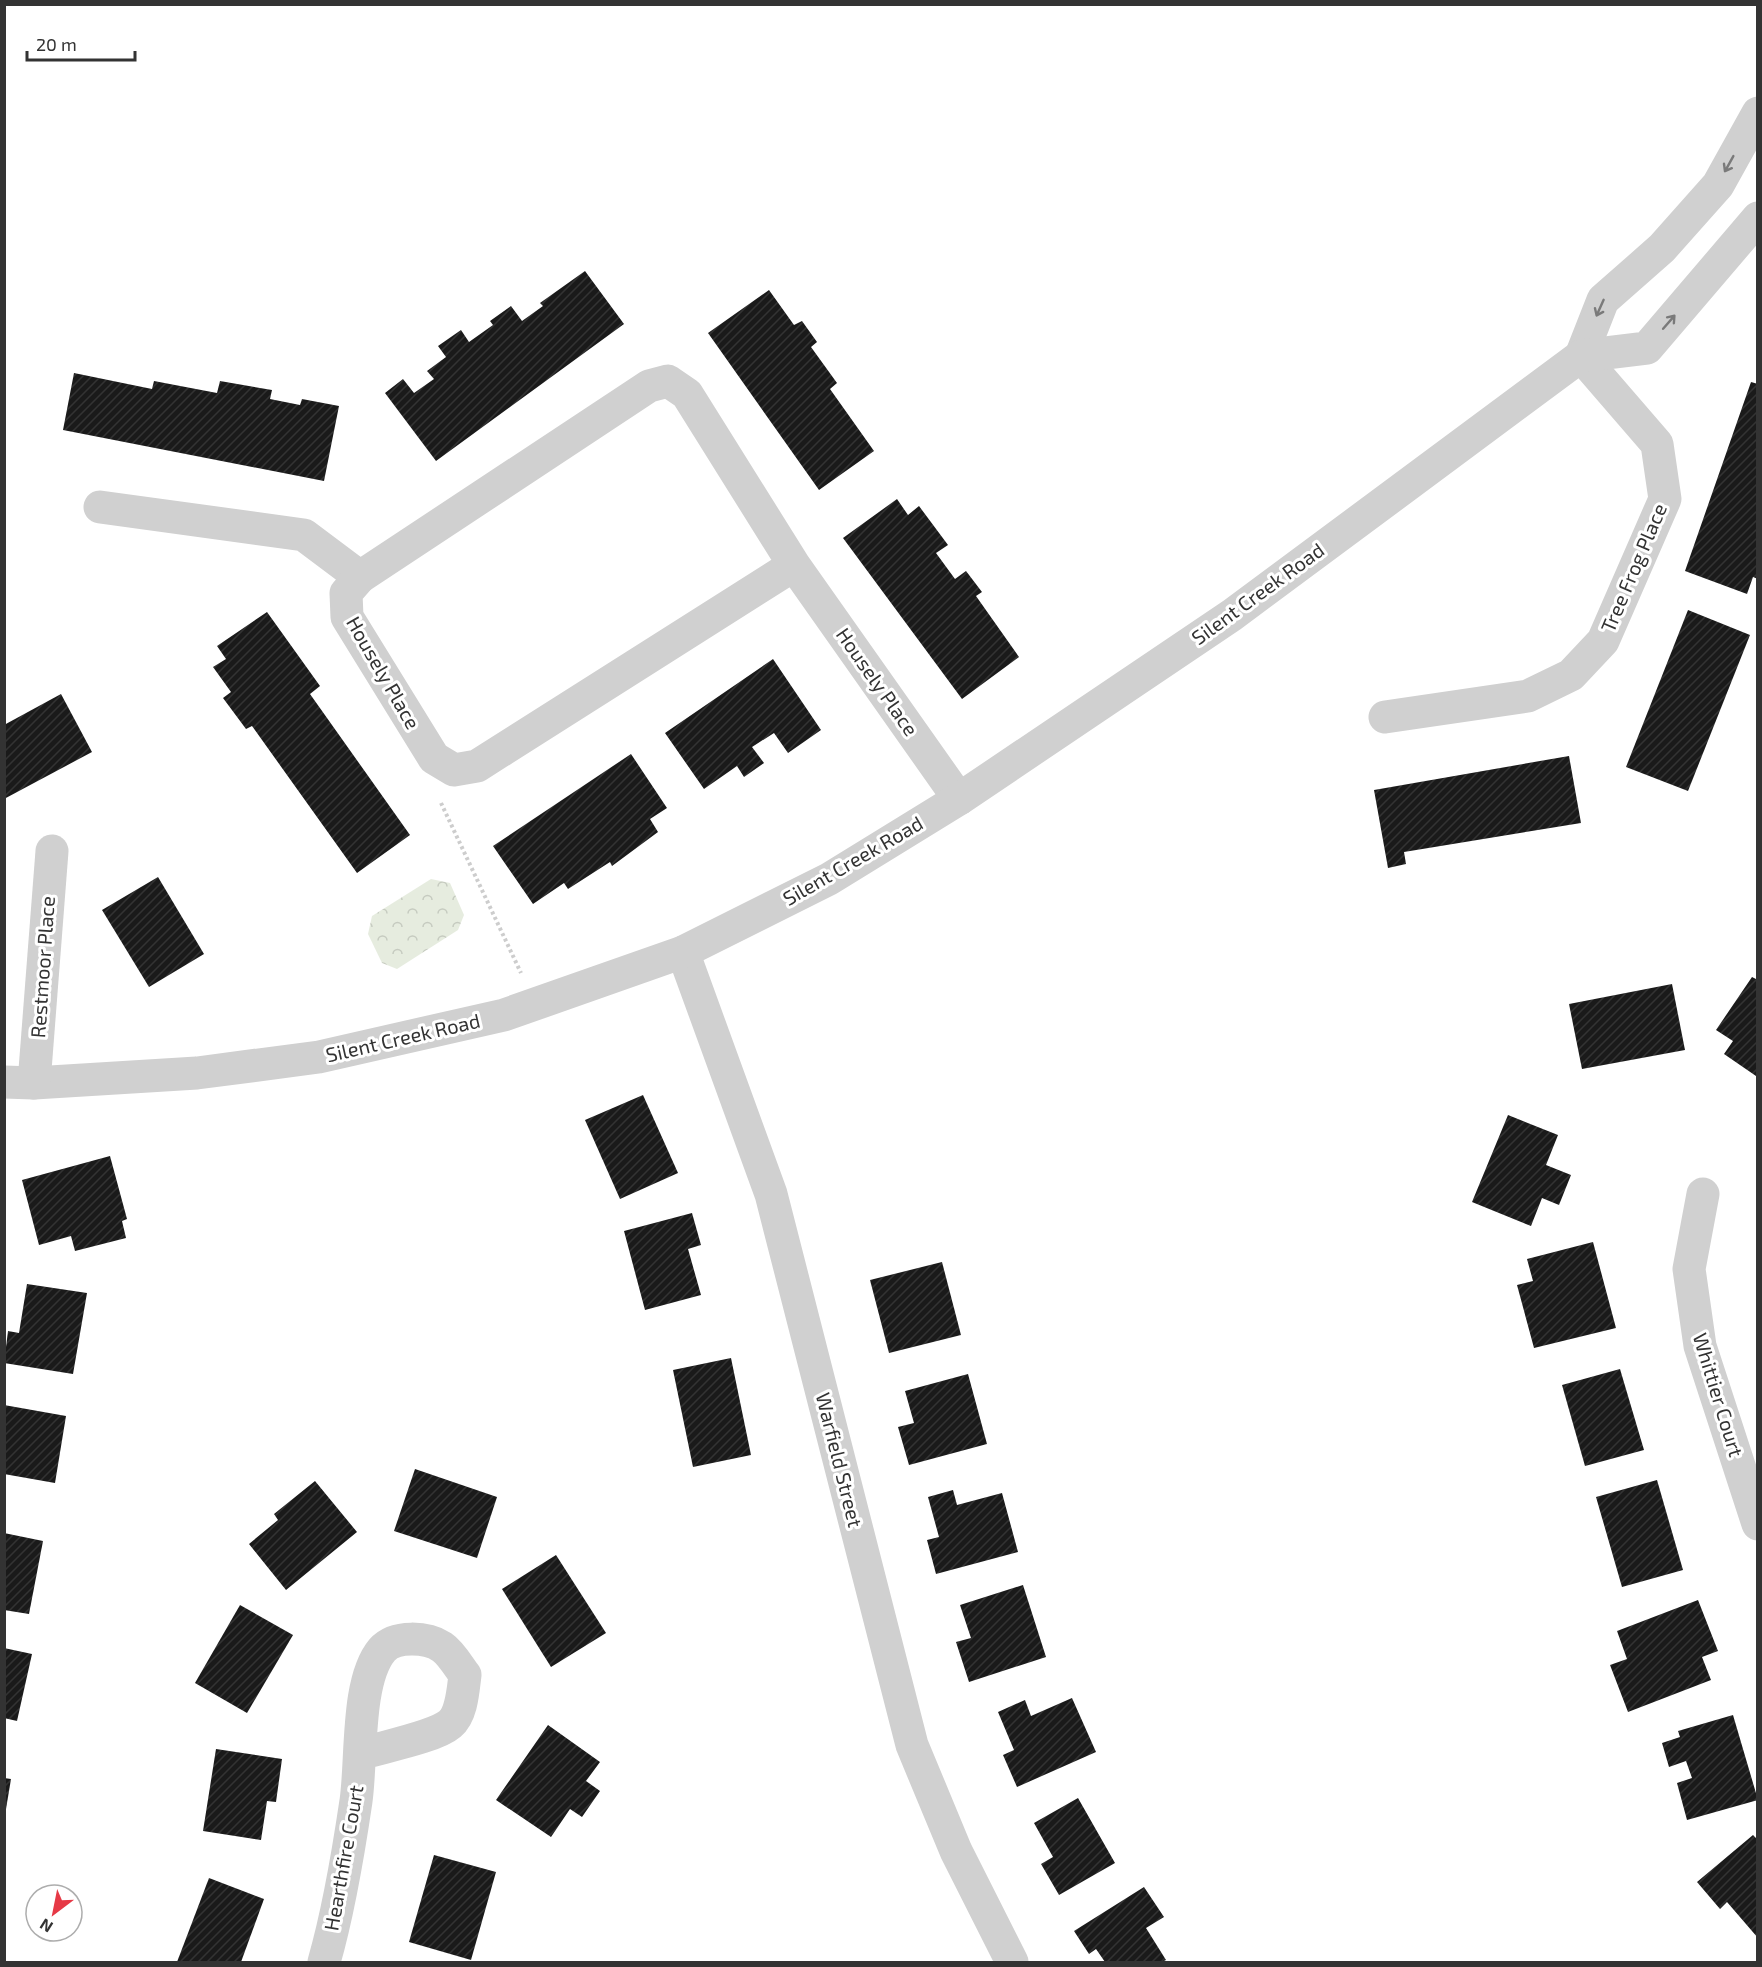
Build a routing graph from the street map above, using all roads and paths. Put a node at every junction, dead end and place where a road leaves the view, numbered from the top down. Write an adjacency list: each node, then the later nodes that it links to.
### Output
1 (1758, 113): 3 (street, one-way to 3)
2 (1758, 218): 3 (street, Silent Creek Road, one-way to 2)
3 (1581, 356): 7 (street, Tree Frog Place); 9 (street, Silent Creek Road)
4 (100, 507): 6 (street)
5 (794, 565): 6 (street, Housely Place); 6 (street, Housely Place); 9 (street, Housely Place)
6 (360, 577)
7 (1385, 717)
8 (438, 797): 12 (path)
9 (959, 799): 11 (street, Silent Creek Road)
10 (52, 851): 13 (street, Restmoor Place)
11 (682, 952): 12 (street, Silent Creek Road); 18 (street, Warfield Street)
12 (536, 1003): 13 (street, Silent Creek Road)
13 (19, 1083)
14 (1703, 1194): 15 (street, Whittier Court)
15 (1758, 1524)
16 (360, 1754): 17 (street, Hearthfire Court)
17 (324, 1962)
18 (1012, 1962)

